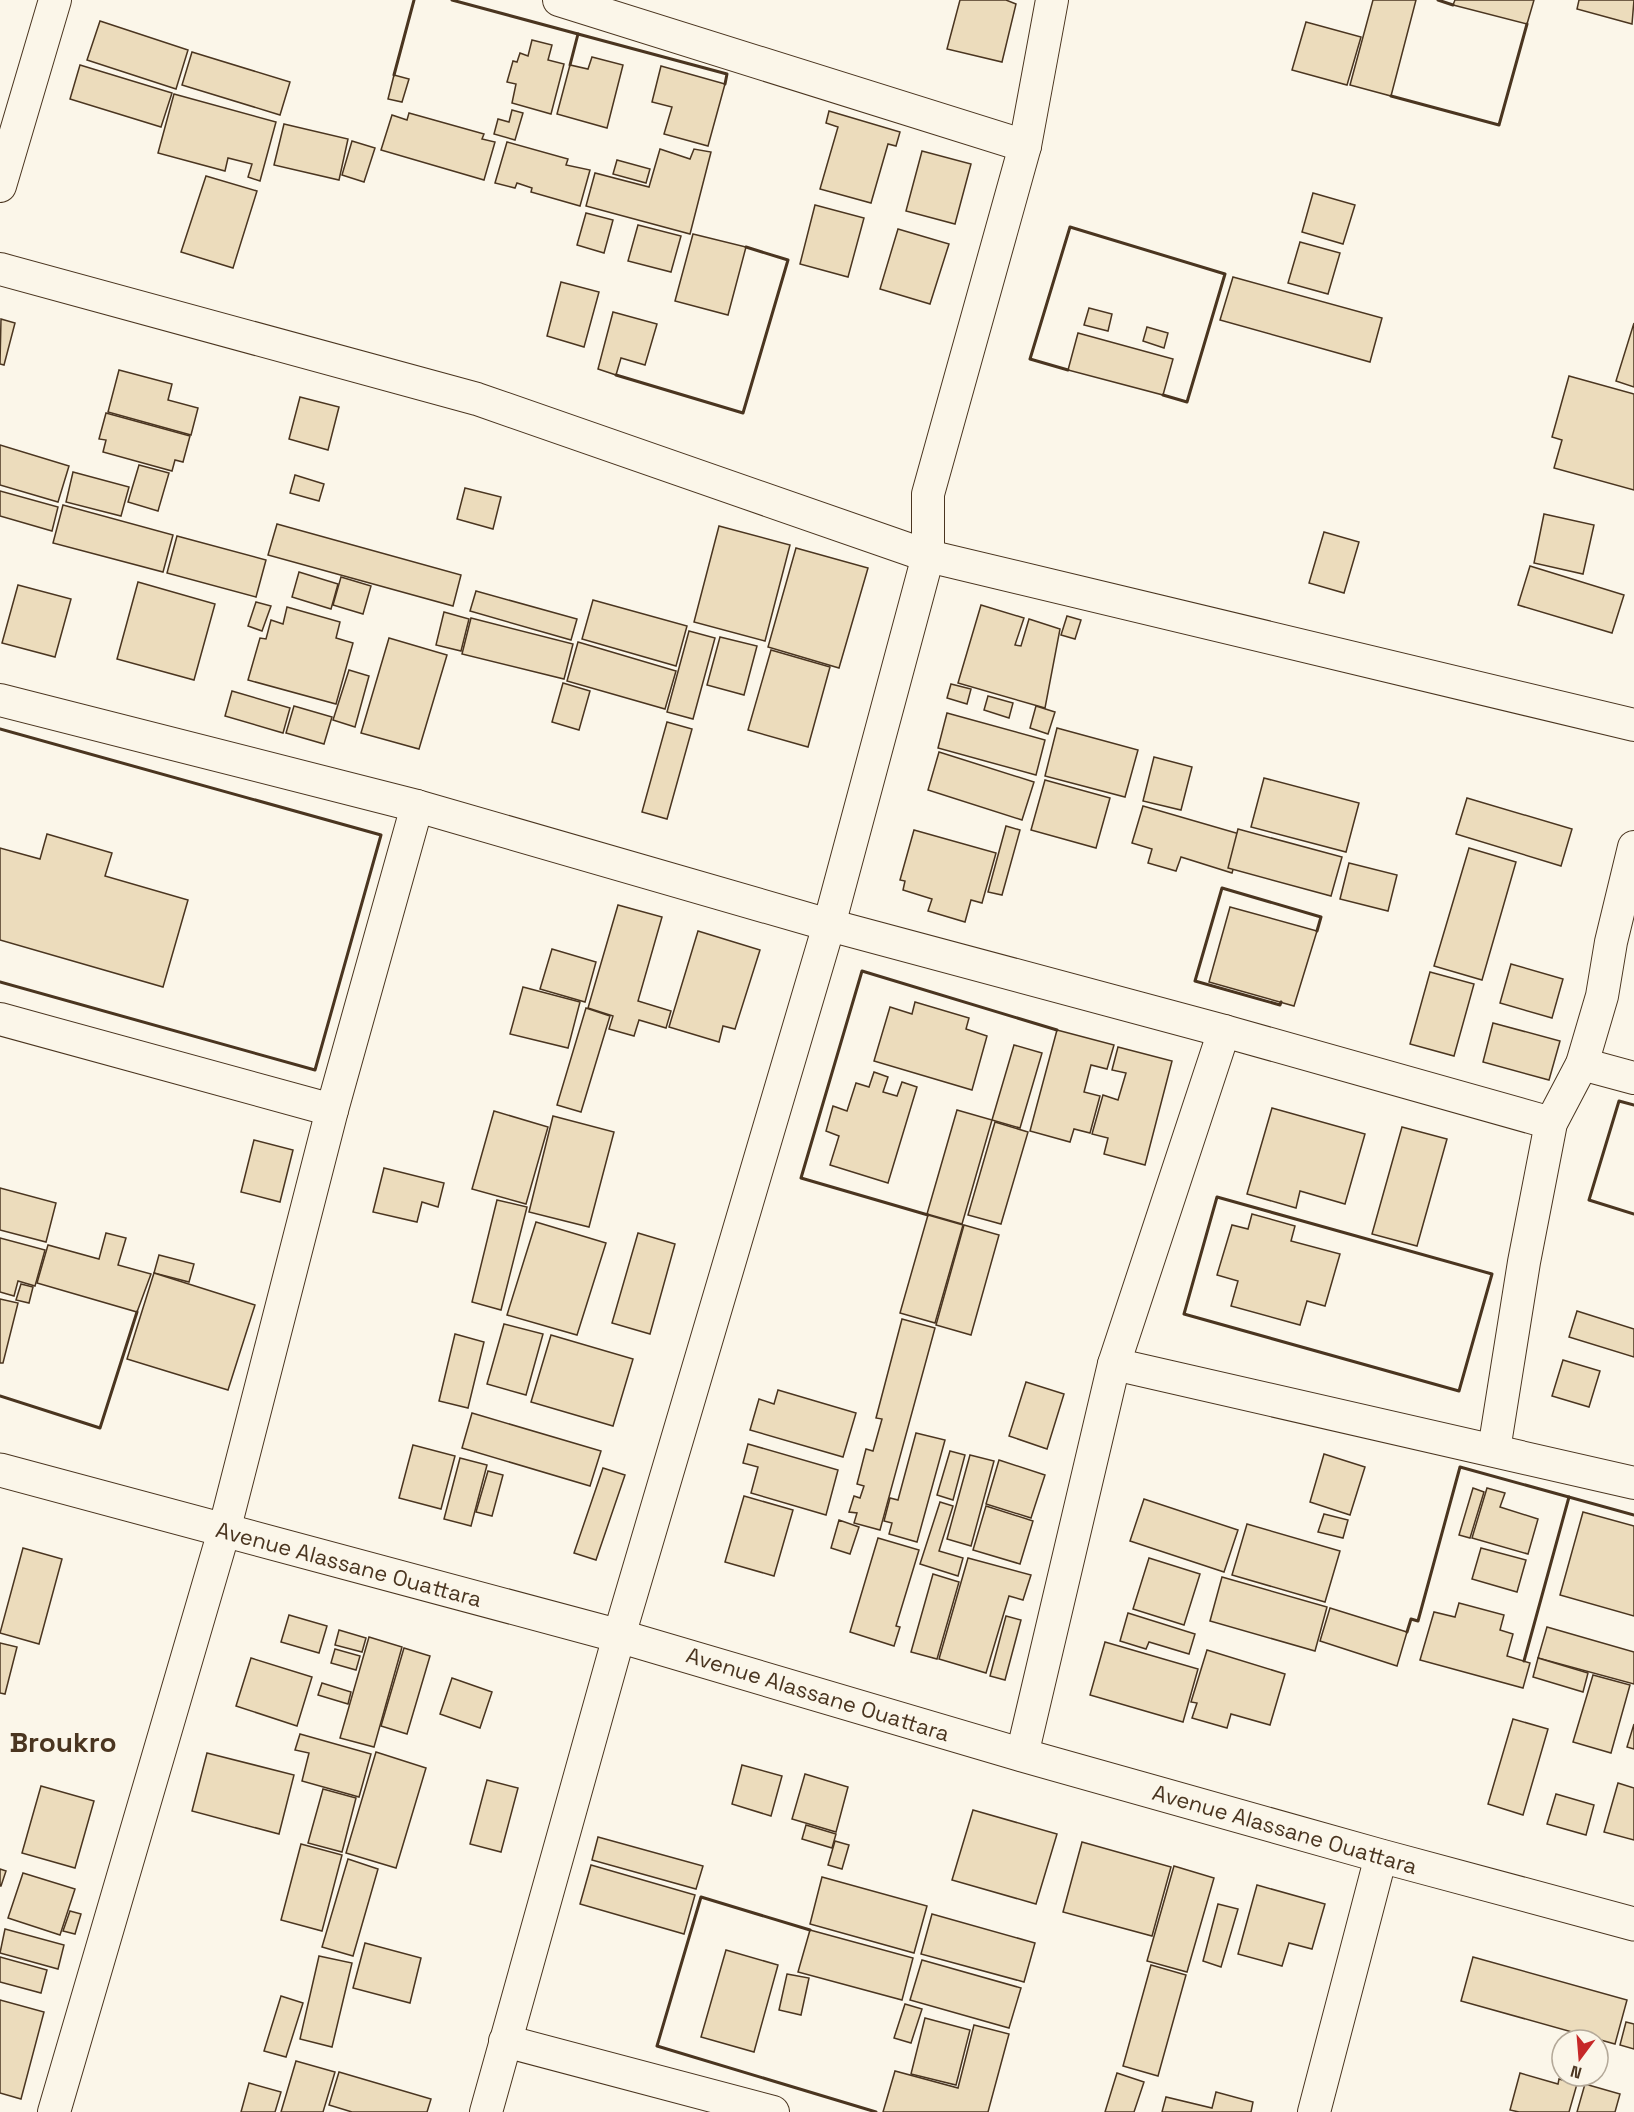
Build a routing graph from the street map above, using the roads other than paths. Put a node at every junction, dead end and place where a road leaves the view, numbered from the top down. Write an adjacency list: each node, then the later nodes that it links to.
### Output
1 (55, 0): 5 (street)
2 (559, 0): 4 (street)
3 (1052, 0): 4 (street)
4 (1024, 146): 7 (street)
5 (0, 186)
6 (0, 269): 7 (street)
7 (928, 556): 9 (street); 12 (street)
8 (0, 700): 10 (street)
9 (1634, 725)
10 (417, 806): 12 (street); 17 (street)
11 (1634, 847): 15 (street)
12 (829, 925): 14 (street); 24 (street)
13 (0, 1019): 17 (street)
14 (1224, 1031): 18 (street); 19 (street)
15 (1582, 1064): 16 (street); 18 (street)
16 (1634, 1078)
17 (332, 1110): 23 (street)
18 (1551, 1123): 20 (street)
19 (1114, 1364): 20 (street); 25 (street)
20 (1494, 1450): 22 (street)
21 (0, 1470): 23 (street, Avenue Alassane Ouattara)
22 (1634, 1483)
23 (224, 1531): 24 (street, Avenue Alassane Ouattara); 29 (street)
24 (619, 1636): 25 (street, Avenue Alassane Ouattara); 28 (street)
25 (1022, 1755): 26 (street, Avenue Alassane Ouattara)
26 (1381, 1856): 27 (street, Avenue Alassane Ouattara); 32 (street)
27 (1634, 1924)
28 (505, 2041): 30 (street); 31 (street)
29 (54, 2112)
30 (486, 2112)
31 (773, 2112)
32 (1314, 2112)

